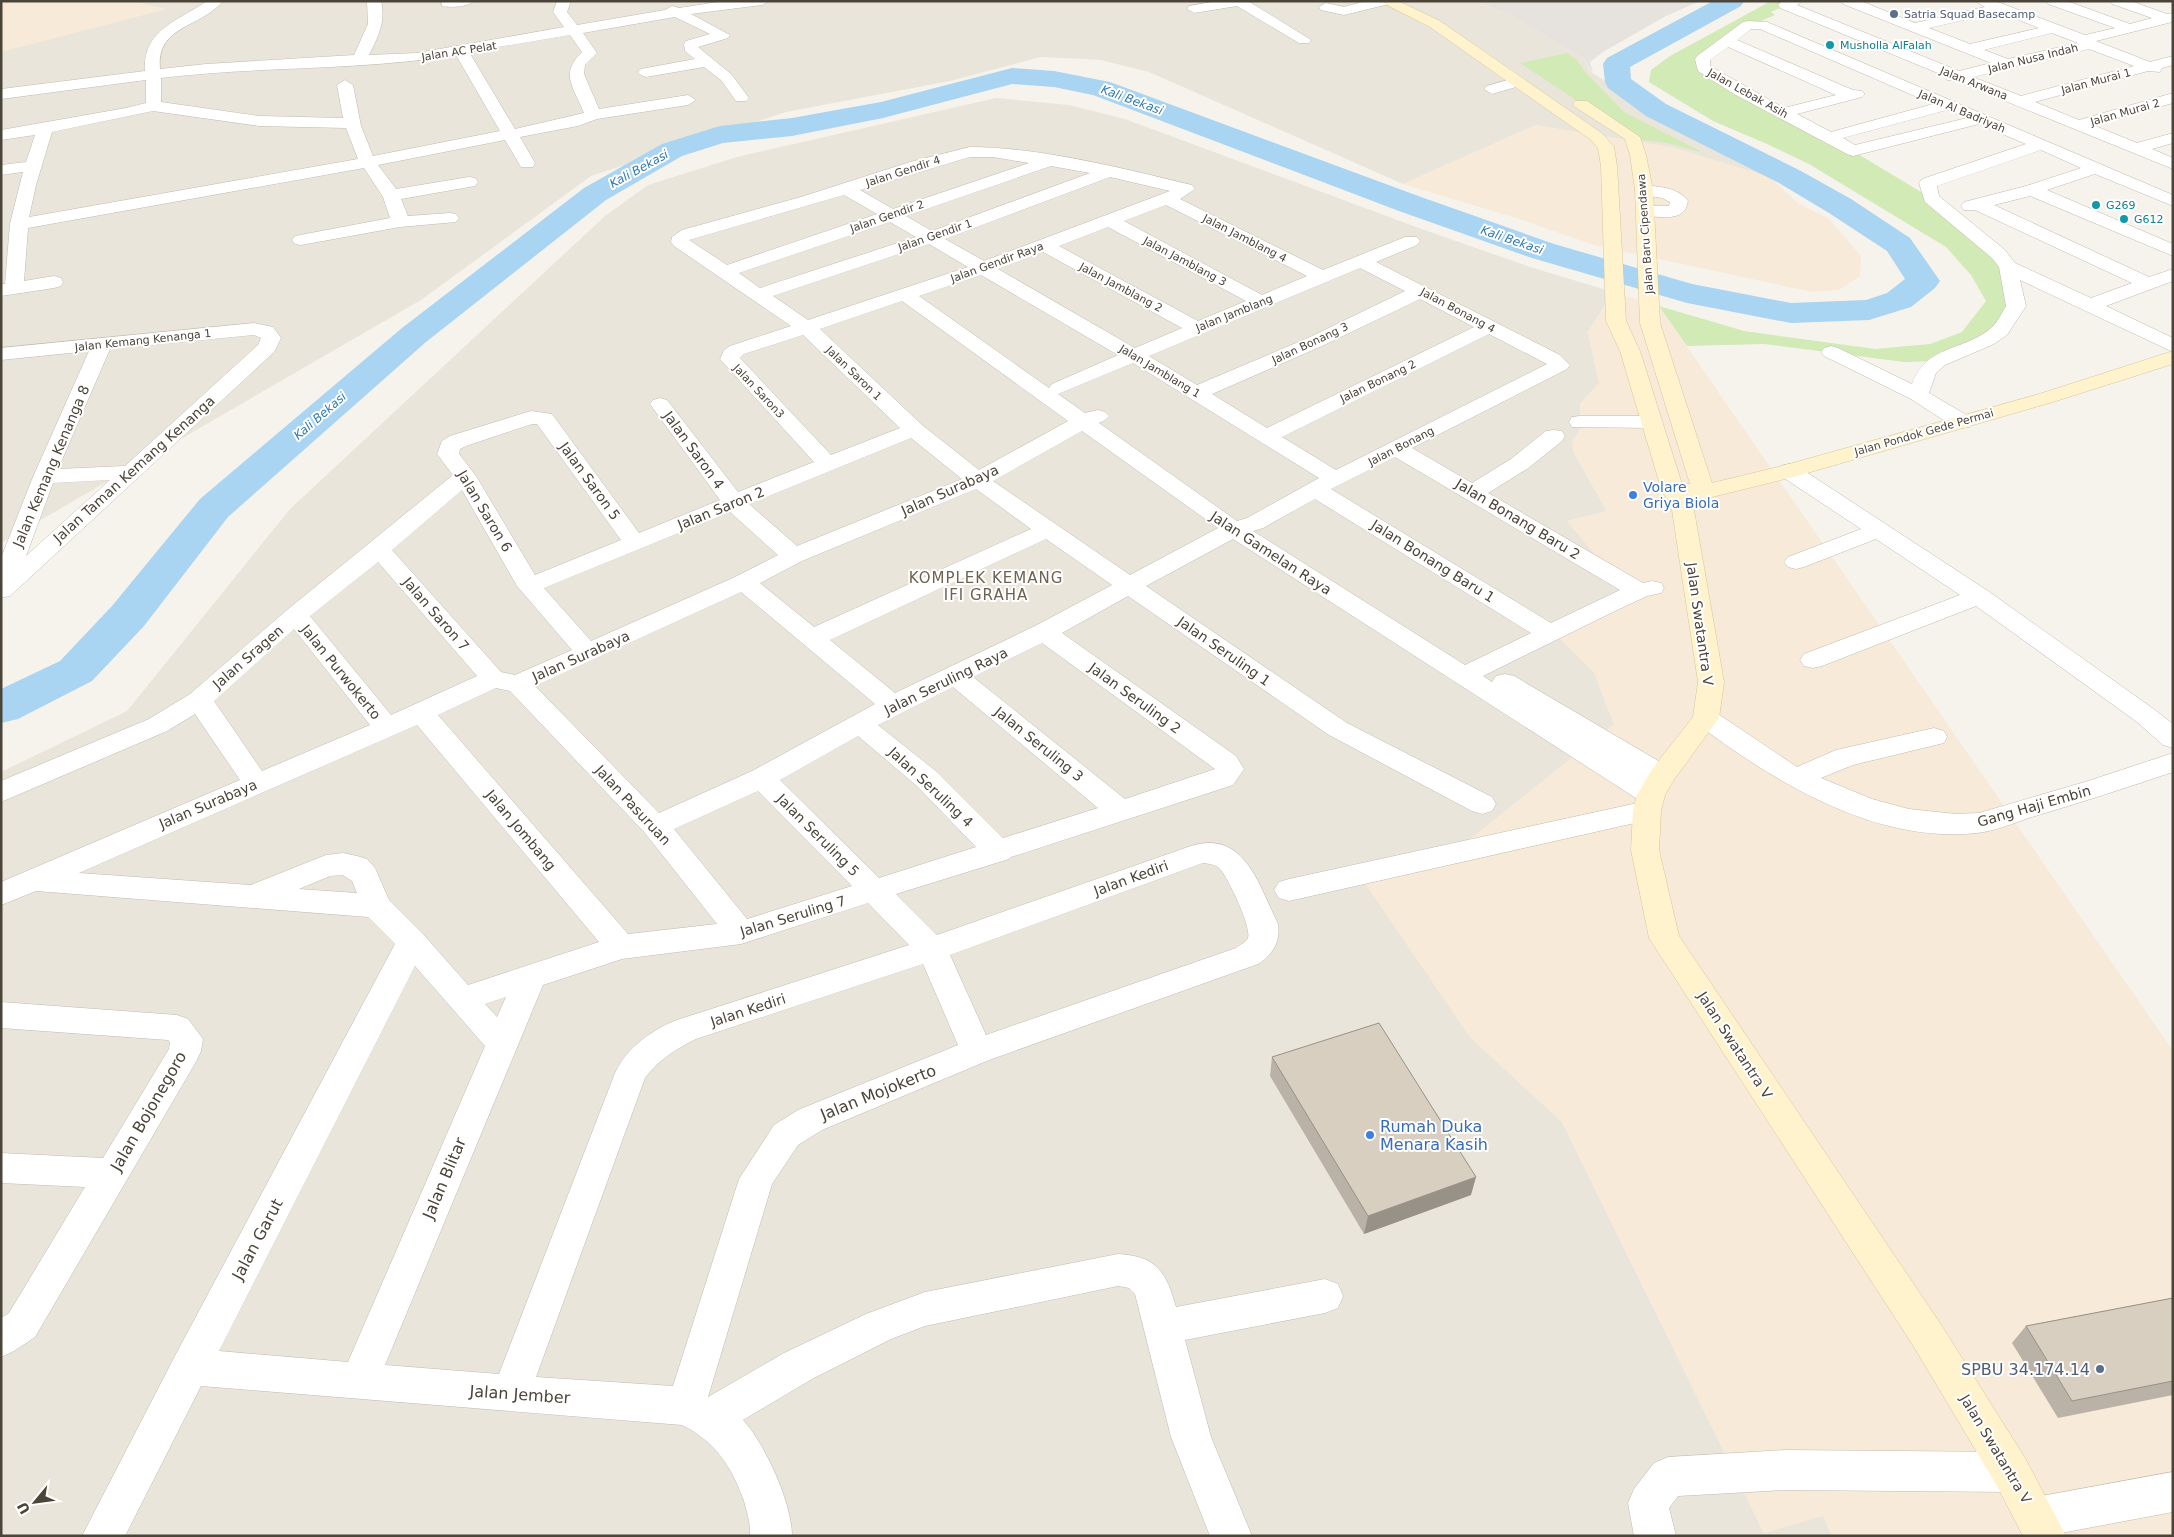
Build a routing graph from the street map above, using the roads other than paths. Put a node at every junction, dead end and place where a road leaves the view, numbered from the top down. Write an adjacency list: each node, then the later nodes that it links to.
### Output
1 (216, 1): 40 (street)
2 (374, 1): 32 (street)
3 (467, 1): 15 (street)
4 (564, 1): 25 (street)
5 (655, 1): 19 (street)
6 (762, 1): 19 (street, Jalan AC Pelat)
7 (1239, 1): 18 (street); 27 (street)
8 (1385, 1): 16 (street); 37 (main road)
9 (1412, 1): 26 (main road)
10 (1795, 1): 42 (street, Jalan Arwana)
11 (1848, 1): 22 (street)
12 (1982, 1): 17 (street)
13 (2053, 1): 24 (street)
14 (2117, 1): 20 (street)
15 (447, 4)
16 (1326, 7)
17 (1998, 8): 22 (street); 23 (street)
18 (1194, 9)
19 (675, 12): 25 (street, Jalan AC Pelat); 34 (street)
20 (2170, 18): 24 (street, Jalan Nusa Indah)
21 (1752, 24): 28 (street, Jalan Lebak Asih); 47 (street, Jalan Al Badriyah)
22 (1914, 27): 30 (street)
23 (2054, 28): 29 (street); 30 (street)
24 (2129, 28): 29 (street, Jalan Nusa Indah)
25 (574, 31): 31 (street, Jalan AC Pelat); 59 (street)
26 (1472, 31)
27 (1304, 40)
28 (1726, 41): 51 (street); 58 (street, Jalan Lebak Asih)
29 (2087, 42): 36 (street, Jalan Nusa Indah); 38 (street)
30 (1968, 49): 36 (street)
31 (462, 51): 32 (street, Jalan AC Pelat); 64 (street)
32 (359, 59): 40 (street, Jalan AC Pelat)
33 (2173, 60): 38 (street, Jalan Murai 1)
34 (706, 62): 39 (street); 43 (street)
35 (1520, 63): 37 (main road)
36 (2007, 64): 42 (street, Jalan Nusa Indah)
37 (1495, 67): 45 (main road)
38 (2151, 67): 41 (street); 55 (street, Jalan Murai 1)
39 (646, 72)
40 (153, 74): 49 (street, Jalan AC Pelat); 57 (street)
41 (2173, 75)
42 (1957, 76): 47 (street, Jalan Nusa Indah); 55 (street, Jalan Arwana)
43 (726, 77): 44 (street); 52 (street)
44 (709, 80)
45 (1518, 82): 48 (street); 120 (main road)
46 (345, 85): 61 (street)
47 (1904, 86): 51 (street, Jalan Nusa Indah); 56 (street, Jalan Al Badriyah)
48 (1492, 89)
49 (1, 94)
50 (1568, 95): 82 (main road, Jalan Baru Cipendawa)
51 (1850, 96): 58 (street, Jalan Nusa Indah)
52 (741, 98)
53 (2173, 98): 62 (street, Jalan Murai 2)
54 (688, 100): 59 (street)
55 (2020, 102): 62 (street, Jalan Arwana)
56 (1946, 105): 66 (street); 68 (street, Jalan Al Badriyah)
57 (153, 106): 61 (street); 63 (street)
58 (1783, 112): 66 (street, Jalan Lebak Asih)
59 (594, 115): 64 (street)
60 (1972, 122): 66 (street, Jalan Lebak Asih)
61 (351, 123): 71 (street)
62 (2077, 125): 69 (street, Jalan Arwana)
63 (45, 129): 65 (street); 74 (street)
64 (512, 134): 71 (street); 72 (street)
65 (1, 135)
66 (1830, 137)
67 (2173, 138): 69 (street)
68 (2040, 144): 75 (street, Jalan Al Badriyah); 89 (street)
69 (2135, 149): 73 (street, Jalan Arwana)
70 (1050, 160): 77 (street, Jalan Gendir 4); 80 (street, Jalan Gendir 4); 90 (street, Jalan Gendir 2)
71 (368, 162): 84 (street); 94 (street)
72 (527, 163)
73 (2173, 164): 78 (street)
74 (33, 166): 76 (street); 94 (street)
75 (2096, 168): 78 (street, Jalan Al Badriyah); 83 (street)
76 (1, 170)
77 (1112, 171): 81 (street, Jalan Gendir 4); 95 (street, Jalan Gendir 1)
78 (2122, 179): 86 (street, Jalan Al Badriyah)
79 (469, 182): 84 (street)
80 (846, 189): 90 (street, Jalan Jamblang 1); 103 (street, Jalan Gendir 4)
81 (1186, 189): 85 (street, Jalan Gendir Raya)
82 (1644, 190): 88 (main road, Jalan Baru Cipendawa); 88 (street)
83 (2032, 190): 87 (street); 99 (street)
84 (392, 195): 93 (street)
85 (1167, 199): 92 (street, Jalan Gendir Raya); 105 (street, Jalan Jamblang 4)
86 (2173, 201)
87 (1977, 204): 89 (street); 107 (street)
88 (1645, 210): 121 (main road, Jalan Baru Cipendawa)
89 (1949, 212): 101 (street)
90 (891, 214): 95 (street, Jalan Jamblang 1); 103 (street, Jalan Gendir 2)
91 (450, 218): 93 (street)
92 (1108, 220): 98 (street, Jalan Gendir Raya); 112 (street, Jalan Jamblang 3)
93 (400, 222): 96 (street)
94 (19, 224): 108 (street)
95 (930, 238): 102 (street, Jalan Jamblang 1); 111 (street, Jalan Gendir 1)
96 (301, 240)
97 (1410, 241): 100 (street, Jalan Jamblang)
98 (1044, 245): 102 (street, Jalan Gendir Raya); 116 (street, Jalan Jamblang 2)
99 (2173, 251)
100 (1362, 262): 105 (street, Jalan Jamblang); 110 (street, Jalan Bonang 4)
101 (2008, 267): 113 (street); 129 (street)
102 (981, 269): 109 (street, Jalan Gendir Raya); 124 (street, Jalan Jamblang 1)
103 (724, 272): 111 (street, Jalan Saron 1)
104 (2173, 275): 107 (street)
105 (1323, 277): 112 (street, Jalan Jamblang)
106 (54, 282): 108 (street)
107 (2148, 284): 113 (street)
108 (8, 289)
109 (911, 291): 114 (street, Jalan Gendir Raya); 128 (street, Jalan Gamelan Raya)
110 (1421, 291): 115 (street, Jalan Bonang 4); 127 (street, Jalan Bonang 3)
111 (757, 295): 114 (street, Jalan Saron 1)
112 (1261, 302): 116 (street, Jalan Jamblang)
113 (2090, 304): 118 (street)
114 (806, 326): 136 (street, Jalan Saron 1); 140 (street, Jalan Saron3)
115 (1489, 327): 126 (street, Jalan Bonang 4); 137 (street, Jalan Bonang 2)
116 (1197, 328): 124 (street, Jalan Jamblang)
117 (103, 344): 119 (street, Jalan Kemang Kenanga 1); 123 (street, Jalan Kemang Kenanga 1); 144 (street, Jalan Kemang Kenanga 8)
118 (2173, 346)
119 (268, 348): 142 (street, Jalan Taman Kemang Kenanga)
120 (1630, 351): 121 (main road); 134 (main road)
121 (1661, 352): 148 (main road, Jalan Baru Cipendawa)
122 (1831, 352): 129 (street)
123 (1, 354)
124 (1135, 356): 127 (street, Jalan Jamblang 1); 128 (street, Jalan Jamblang)
125 (2173, 357): 135 (main road, Jalan Pondok Gede Permai)
126 (1553, 359): 139 (street, Jalan Bonang)
127 (1197, 393): 137 (street, Jalan Jamblang 1)
128 (1060, 395): 132 (street, Jalan Gamelan Raya)
129 (1918, 395): 135 (street)
130 (660, 404): 149 (street, Jalan Saron 4)
131 (544, 419): 143 (street, Jalan Saron 6); 153 (street, Jalan Saron 5)
132 (1090, 419): 145 (street, Jalan Surabaya); 150 (street, Jalan Gamelan Raya)
133 (1580, 422): 134 (street)
134 (1652, 422): 148 (main road)
135 (1962, 422): 141 (main road, Jalan Pondok Gede Permai)
136 (914, 430): 140 (street, Jalan Saron 2); 145 (street, Jalan Saron 1)
137 (1267, 436): 146 (street, Jalan Jamblang 1)
138 (1554, 436): 147 (street)
139 (1396, 448): 146 (street, Jalan Bonang); 147 (street, Jalan Bonang Baru 2)
140 (827, 463): 149 (street, Jalan Saron 2)
141 (1789, 471): 148 (main road, Jalan Pondok Gede Permai); 152 (street)
142 (130, 472): 144 (street); 160 (street, Jalan Taman Kemang Kenanga)
143 (465, 476): 154 (street, Jalan Sragen); 158 (street, Jalan Saron 6)
144 (44, 478): 160 (street, Jalan Kemang Kenanga 8)
145 (978, 480): 151 (street, Jalan Seruling 1); 155 (street, Jalan Surabaya)
146 (1325, 484): 150 (street, Jalan Bonang); 164 (street, Jalan Bonang Baru 1)
147 (1473, 492): 164 (street, Jalan Bonang Baru 2)
148 (1686, 497): 176 (main road, Jalan Swatantra V)
149 (734, 503): 153 (street, Jalan Saron 2); 155 (street, Jalan Saron 4)
150 (1244, 526): 159 (street, Jalan Seruling Raya); 168 (street, Jalan Gamelan Raya)
151 (1048, 530): 159 (street, Jalan Seruling 1); 165 (street)
152 (1878, 530): 156 (street); 161 (street)
153 (635, 543): 158 (street, Jalan Saron 2)
154 (379, 549): 162 (street, Jalan Sragen); 170 (street, Jalan Saron 7)
155 (794, 556): 157 (street, Jalan Surabaya)
156 (1796, 562)
157 (744, 582): 165 (street); 166 (street, Jalan Surabaya)
158 (529, 586): 166 (street, Jalan Saron 6)
159 (1130, 586): 163 (street, Jalan Seruling Raya); 188 (street, Jalan Seruling 1)
160 (1, 590)
161 (1979, 596): 167 (street); 175 (street)
162 (296, 616): 171 (street, Jalan Sragen); 178 (street, Jalan Purwokerto)
163 (1044, 632): 169 (street, Jalan Seruling Raya); 182 (street, Jalan Seruling 2)
164 (1551, 634): 168 (street)
165 (812, 638): 172 (street)
166 (588, 653): 170 (street, Jalan Surabaya)
167 (1813, 660)
168 (1472, 672): 187 (street, Jalan Gamelan Raya)
169 (956, 676): 172 (street, Jalan Seruling Raya); 189 (street, Jalan Seruling 3)
170 (506, 682): 174 (street, Jalan Surabaya); 190 (street, Jalan Pasuruan)
171 (199, 700): 185 (street); 186 (street, Jalan Sragen)
172 (893, 705): 177 (street, Jalan Seruling Raya)
173 (2173, 710): 175 (street)
174 (421, 712): 178 (street, Jalan Surabaya); 200 (street, Jalan Jombang)
175 (2146, 716): 180 (street)
176 (1706, 718): 184 (street, Gang Haji Embin); 187 (main road, Jalan Swatantra V)
177 (860, 725): 183 (street, Jalan Seruling Raya); 191 (street, Jalan Seruling 4)
178 (387, 728): 185 (street, Jalan Surabaya)
179 (1934, 737): 184 (street)
180 (2173, 739)
181 (2173, 762): 184 (street, Gang Haji Embin)
182 (1226, 763): 189 (street, Jalan Seruling 7)
183 (762, 778): 190 (street, Jalan Seruling Raya); 194 (street, Jalan Seruling 5)
184 (1796, 778)
185 (256, 783): 192 (street, Jalan Surabaya)
186 (1, 792)
187 (1653, 794): 193 (street); 217 (main road, Jalan Swatantra V)
188 (1482, 804)
189 (1122, 812): 191 (street, Jalan Seruling 7)
190 (655, 826): 198 (street, Jalan Pasuruan)
191 (1000, 852): 194 (street, Jalan Seruling 7)
192 (30, 880): 195 (street, Jalan Surabaya); 196 (street)
193 (1288, 890)
194 (875, 891): 198 (street, Jalan Seruling 7); 201 (street, Jalan Seruling 5)
195 (1, 894)
196 (252, 897): 197 (street); 197 (street)
197 (376, 906): 199 (street)
198 (741, 933): 200 (street, Jalan Seruling 7)
199 (412, 942): 204 (street); 213 (street, Jalan Garut)
200 (621, 947): 203 (street, Jalan Seruling 7)
201 (932, 949): 202 (street, Jalan Kediri); 207 (street); 215 (street, Jalan Kediri)
202 (1247, 956): 207 (street, Jalan Mojokerto)
203 (531, 975): 204 (street, Jalan Seruling 7); 206 (street, Jalan Blitar)
204 (462, 999): 206 (street)
205 (1, 1015): 209 (street, Jalan Bojonegoro)
206 (501, 1043): 214 (street, Jalan Blitar)
207 (977, 1051): 216 (street, Jalan Mojokerto)
208 (1, 1168): 209 (street)
209 (112, 1173): 212 (street, Jalan Bojonegoro)
210 (1325, 1296): 211 (street)
211 (1163, 1327): 216 (street); 222 (street)
212 (1, 1339)
213 (190, 1367): 214 (street, Jalan Jember); 220 (street, Jalan Garut)
214 (359, 1382): 215 (street, Jalan Jember)
215 (511, 1394): 216 (street, Jalan Jember)
216 (699, 1412): 221 (street)
217 (2011, 1472): 219 (main road, Jalan Swatantra V); 223 (street)
218 (2173, 1492): 219 (street)
219 (2040, 1526)
220 (103, 1536)
221 (772, 1536)
222 (1231, 1536)
223 (1655, 1536)

